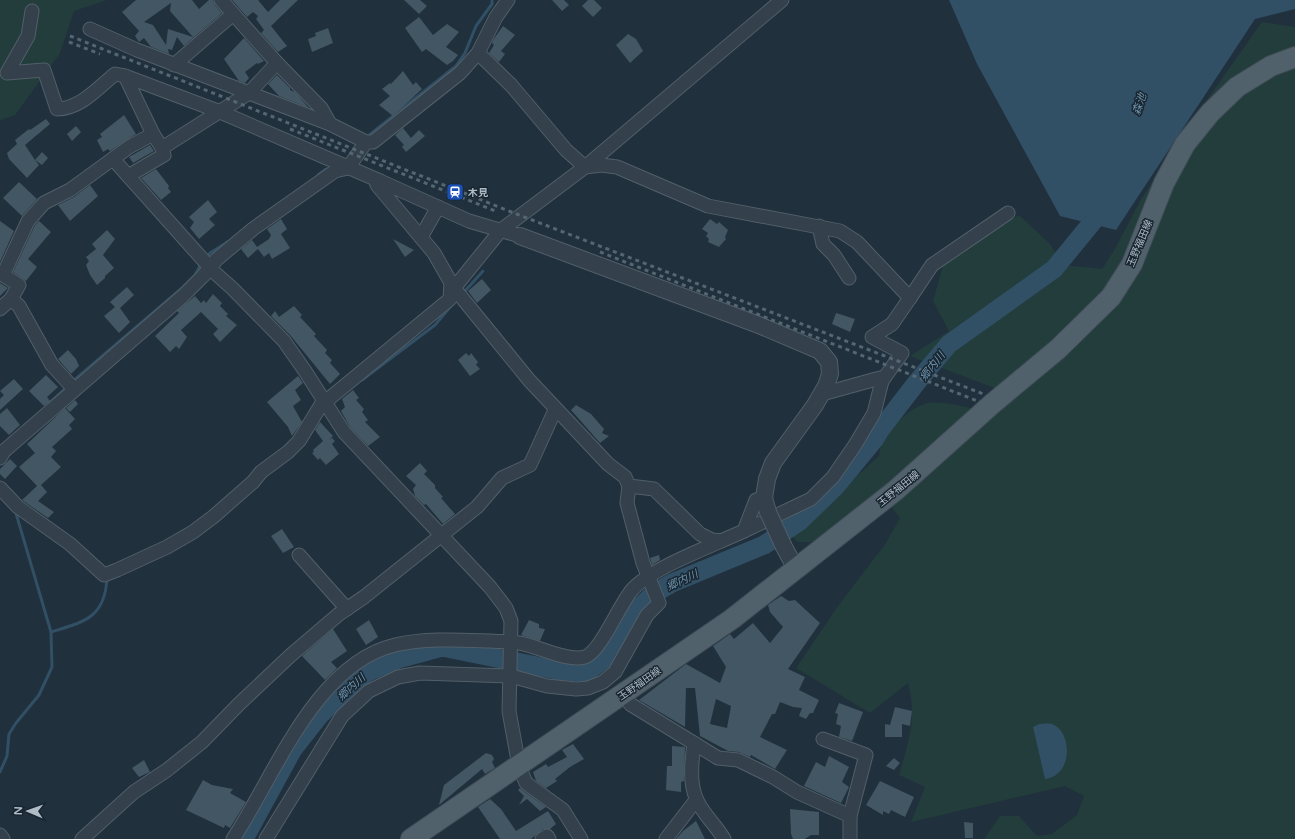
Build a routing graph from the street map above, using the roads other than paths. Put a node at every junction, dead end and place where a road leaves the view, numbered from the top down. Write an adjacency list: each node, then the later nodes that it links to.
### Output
1 (221, 0): 5 (street)
2 (782, 0): 19 (street)
3 (506, 1): 7 (street)
4 (32, 11): 11 (street)
5 (234, 14): 9 (street); 10 (street)
6 (90, 29): 10 (street)
7 (478, 53): 16 (street); 19 (street)
8 (1295, 57): 51 (main road, 玉野福田線)
9 (277, 64): 12 (street); 14 (street)
10 (174, 65): 12 (street)
11 (125, 76): 13 (street); 15 (street)
12 (249, 93): 13 (street); 14 (street)
13 (218, 111): 17 (street); 20 (street)
14 (330, 124): 16 (street)
15 (153, 134): 17 (street); 18 (street)
16 (366, 142): 20 (street)
17 (162, 148): 21 (street)
18 (113, 159): 21 (street); 30 (street)
19 (585, 167): 25 (street); 26 (street)
20 (348, 168): 22 (street); 29 (street)
21 (128, 176): 29 (street)
22 (380, 181): 23 (street); 28 (street)
23 (438, 207): 26 (street); 28 (street)
24 (1008, 213): 33 (street)
25 (819, 226): 31 (street); 33 (street)
26 (501, 230): 27 (street); 32 (street)
27 (520, 236): 38 (street)
28 (421, 237): 32 (street)
29 (207, 262): 37 (street); 39 (street)
30 (1, 275): 34 (street)
31 (849, 278)
32 (452, 286): 39 (street); 40 (street)
33 (910, 298): 36 (street)
34 (11, 299): 35 (street); 37 (street)
35 (0, 309)
36 (882, 381): 38 (street); 45 (street)
37 (70, 385): 41 (street)
38 (822, 394): 44 (street)
39 (324, 401): 43 (street); 47 (street)
40 (555, 410): 42 (street); 47 (street)
41 (0, 458)
42 (629, 486): 46 (street); 52 (street)
43 (0, 488)
44 (766, 505): 45 (street); 51 (street, bridge)
45 (744, 531): 48 (street)
46 (700, 534): 48 (street); 49 (street)
47 (442, 535): 53 (street); 54 (street)
48 (721, 541): 49 (street)
49 (704, 549): 52 (street)
50 (299, 555): 53 (street)
51 (796, 569): 59 (main road, 玉野福田線)
52 (649, 578): 54 (street); 55 (street)
53 (347, 609): 64 (street)
54 (511, 646): 55 (street); 65 (street)
55 (511, 674): 59 (street); 66 (street)
56 (630, 704): 58 (street)
57 (823, 740): 61 (street)
58 (694, 743): 60 (street); 61 (street)
59 (519, 766): 67 (main road, 玉野福田線); 70 (street)
60 (696, 800): 71 (street); 72 (street)
61 (850, 816): 73 (street)
62 (0, 835): 63 (street)
63 (3, 839)
64 (82, 839)
65 (233, 839)
66 (266, 839)
67 (411, 839)
68 (542, 839): 69 (street)
69 (549, 839)
70 (580, 839)
71 (666, 839)
72 (724, 839)
73 (851, 839)

